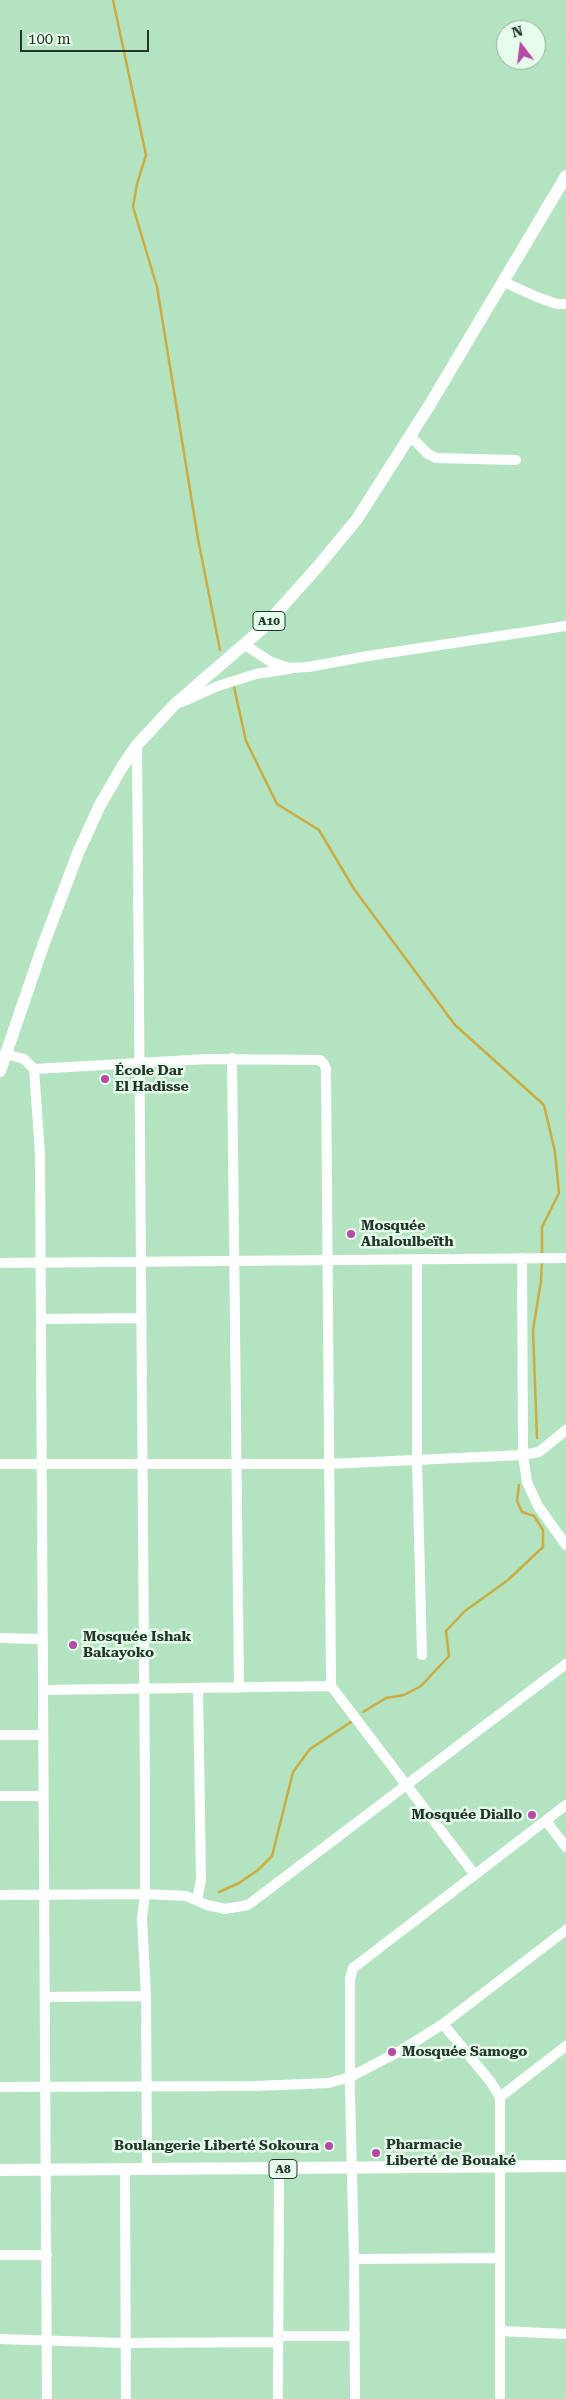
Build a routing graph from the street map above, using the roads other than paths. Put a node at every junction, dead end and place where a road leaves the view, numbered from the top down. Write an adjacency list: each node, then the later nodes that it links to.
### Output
1 (566, 176): 2 (main road, A10)
2 (504, 282): 3 (street); 4 (main road, A10)
3 (566, 304)
4 (410, 436): 5 (street); 7 (main road, A10)
5 (516, 460)
6 (566, 626): 8 (street)
7 (245, 645): 8 (street); 9 (main road, A10)
8 (290, 668): 9 (street)
9 (174, 705): 10 (main road, A10)
10 (137, 745): 11 (main road, A10); 13 (street)
11 (6, 1054): 14 (street); 15 (main road, A10)
12 (232, 1058): 13 (street); 19 (street); 20 (street)
13 (139, 1062): 14 (street); 21 (street)
14 (34, 1069): 23 (street)
15 (0, 1071)
16 (522, 1258): 17 (street); 18 (street); 27 (street)
17 (566, 1258)
18 (417, 1259): 20 (street); 28 (street)
19 (235, 1260): 20 (street); 21 (street); 33 (street)
20 (327, 1260): 31 (street)
21 (141, 1262): 23 (street); 24 (street)
22 (0, 1263): 23 (street)
23 (41, 1263): 25 (street)
24 (141, 1318): 25 (street); 32 (street)
25 (41, 1319): 30 (street)
26 (566, 1430): 27 (street)
27 (523, 1454): 28 (street); 34 (street)
28 (417, 1459): 31 (street); 37 (street)
29 (0, 1464): 30 (street)
30 (43, 1464): 32 (street); 36 (street)
31 (328, 1464): 33 (street); 39 (street)
32 (142, 1465): 33 (street); 42 (street)
33 (236, 1465): 41 (street)
34 (566, 1546)
35 (0, 1638): 36 (street)
36 (42, 1639): 43 (street)
37 (422, 1655)
38 (566, 1664): 46 (street)
39 (330, 1686): 41 (street); 46 (street)
40 (198, 1688): 41 (street); 42 (street); 56 (street)
41 (238, 1688)
42 (144, 1689): 43 (street); 53 (street)
43 (43, 1690): 45 (street)
44 (0, 1735): 45 (street)
45 (43, 1736): 48 (street)
46 (408, 1785): 52 (street); 56 (street)
47 (0, 1796): 48 (street)
48 (42, 1796): 55 (street)
49 (566, 1806): 50 (street)
50 (546, 1821): 51 (street); 52 (street)
51 (566, 1847)
52 (475, 1875): 62 (street)
53 (145, 1894): 55 (street); 56 (street); 58 (street)
54 (0, 1895): 55 (street)
55 (45, 1895): 59 (street)
56 (197, 1900)
57 (566, 1930): 60 (street)
58 (146, 1996): 59 (street); 63 (street)
59 (45, 1997): 64 (street)
60 (443, 2024): 62 (street); 66 (street)
61 (566, 2046): 66 (street)
62 (350, 2077): 63 (street); 69 (street)
63 (146, 2085): 64 (street); 72 (street)
64 (46, 2086): 65 (street); 70 (street)
65 (0, 2087)
66 (500, 2097): 67 (street)
67 (499, 2166): 68 (main road, A8); 69 (main road, A8); 77 (street)
68 (566, 2166)
69 (352, 2167): 73 (main road, A8); 78 (street)
70 (46, 2169): 71 (main road, A8); 74 (main road, A8); 76 (street)
71 (125, 2169): 72 (main road, A8); 85 (street)
72 (147, 2169): 73 (main road, A8)
73 (279, 2169): 83 (street)
74 (0, 2170)
75 (0, 2255): 76 (street)
76 (47, 2255): 84 (street)
77 (500, 2258): 78 (street); 79 (street)
78 (354, 2259): 81 (street)
79 (500, 2331): 80 (street); 90 (street)
80 (566, 2334)
81 (355, 2336): 83 (street); 89 (street)
82 (0, 2339): 84 (street)
83 (278, 2339): 85 (street); 88 (street)
84 (47, 2340): 85 (street); 86 (street)
85 (125, 2343): 87 (street)
86 (47, 2399)
87 (126, 2399)
88 (278, 2399)
89 (355, 2399)
90 (500, 2399)

